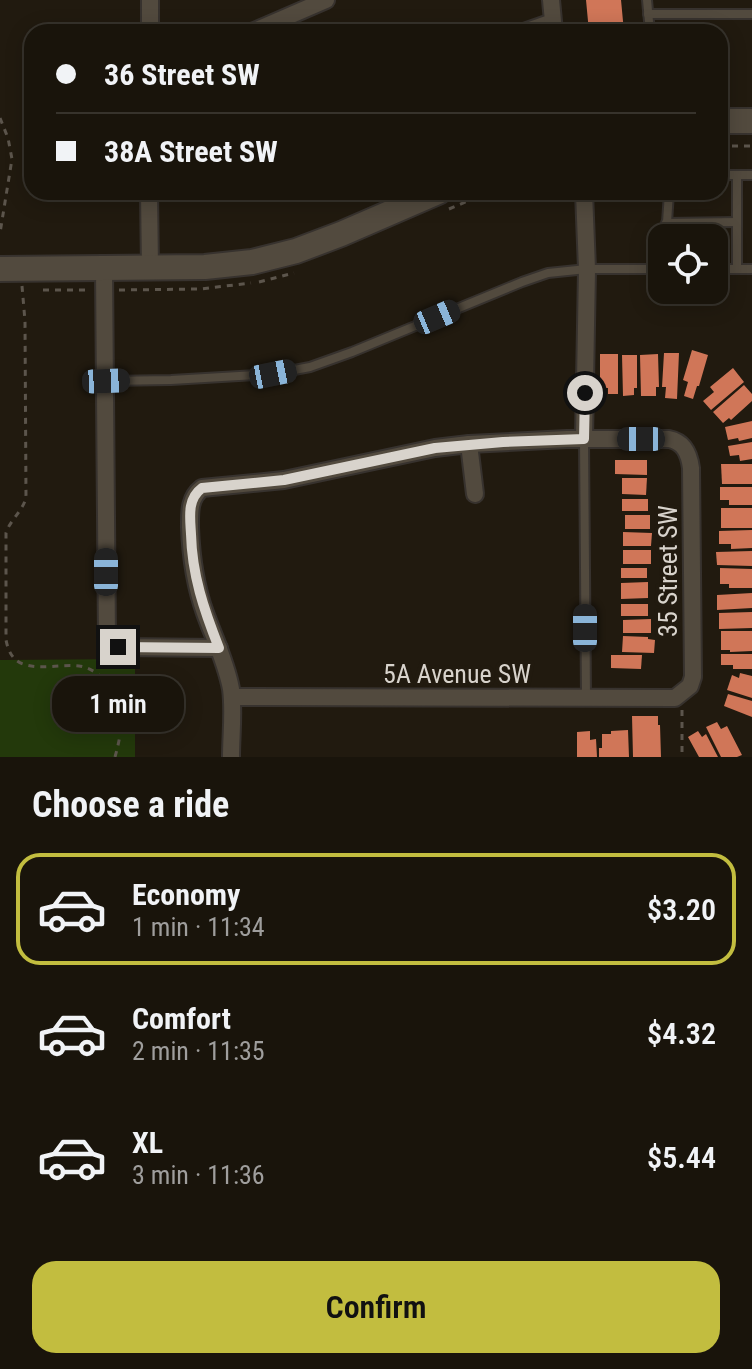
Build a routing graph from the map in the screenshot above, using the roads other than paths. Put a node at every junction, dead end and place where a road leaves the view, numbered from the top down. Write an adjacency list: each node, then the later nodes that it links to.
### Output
1 (150, 0): 7 (street)
2 (326, 0): 8 (street)
3 (551, 0): 9 (street)
4 (647, 0): 5 (lane)
5 (648, 14): 6 (lane); 10 (lane)
6 (752, 14)
7 (150, 24)
8 (270, 24)
9 (553, 24)
10 (649, 24)
11 (728, 121): 12 (street)
12 (752, 121)
13 (728, 175): 14 (lane)
14 (737, 175): 15 (lane); 20 (lane)
15 (752, 175)
16 (149, 200): 23 (street)
17 (420, 200): 23 (street)
18 (584, 200): 24 (street)
19 (668, 200): 21 (lane)
20 (737, 222): 21 (lane); 27 (lane)
21 (666, 223)
22 (104, 268): 23 (street); 29 (street); 30 (street)
23 (150, 268)
24 (587, 269): 25 (lane); 30 (lane); 31 (street)
25 (648, 269)
26 (728, 269): 27 (lane)
27 (737, 269): 28 (lane)
28 (752, 269)
29 (11, 272)
30 (106, 381): 34 (street)
31 (584, 439): 32 (street); 35 (street, 35 Street SW); 37 (lane)
32 (469, 444): 33 (street); 34 (street)
33 (475, 494)
34 (219, 648): 36 (street)
35 (682, 695): 37 (street, 5A Avenue SW)
36 (232, 697): 37 (street, 5A Avenue SW); 38 (street)
37 (586, 698)
38 (231, 757)

